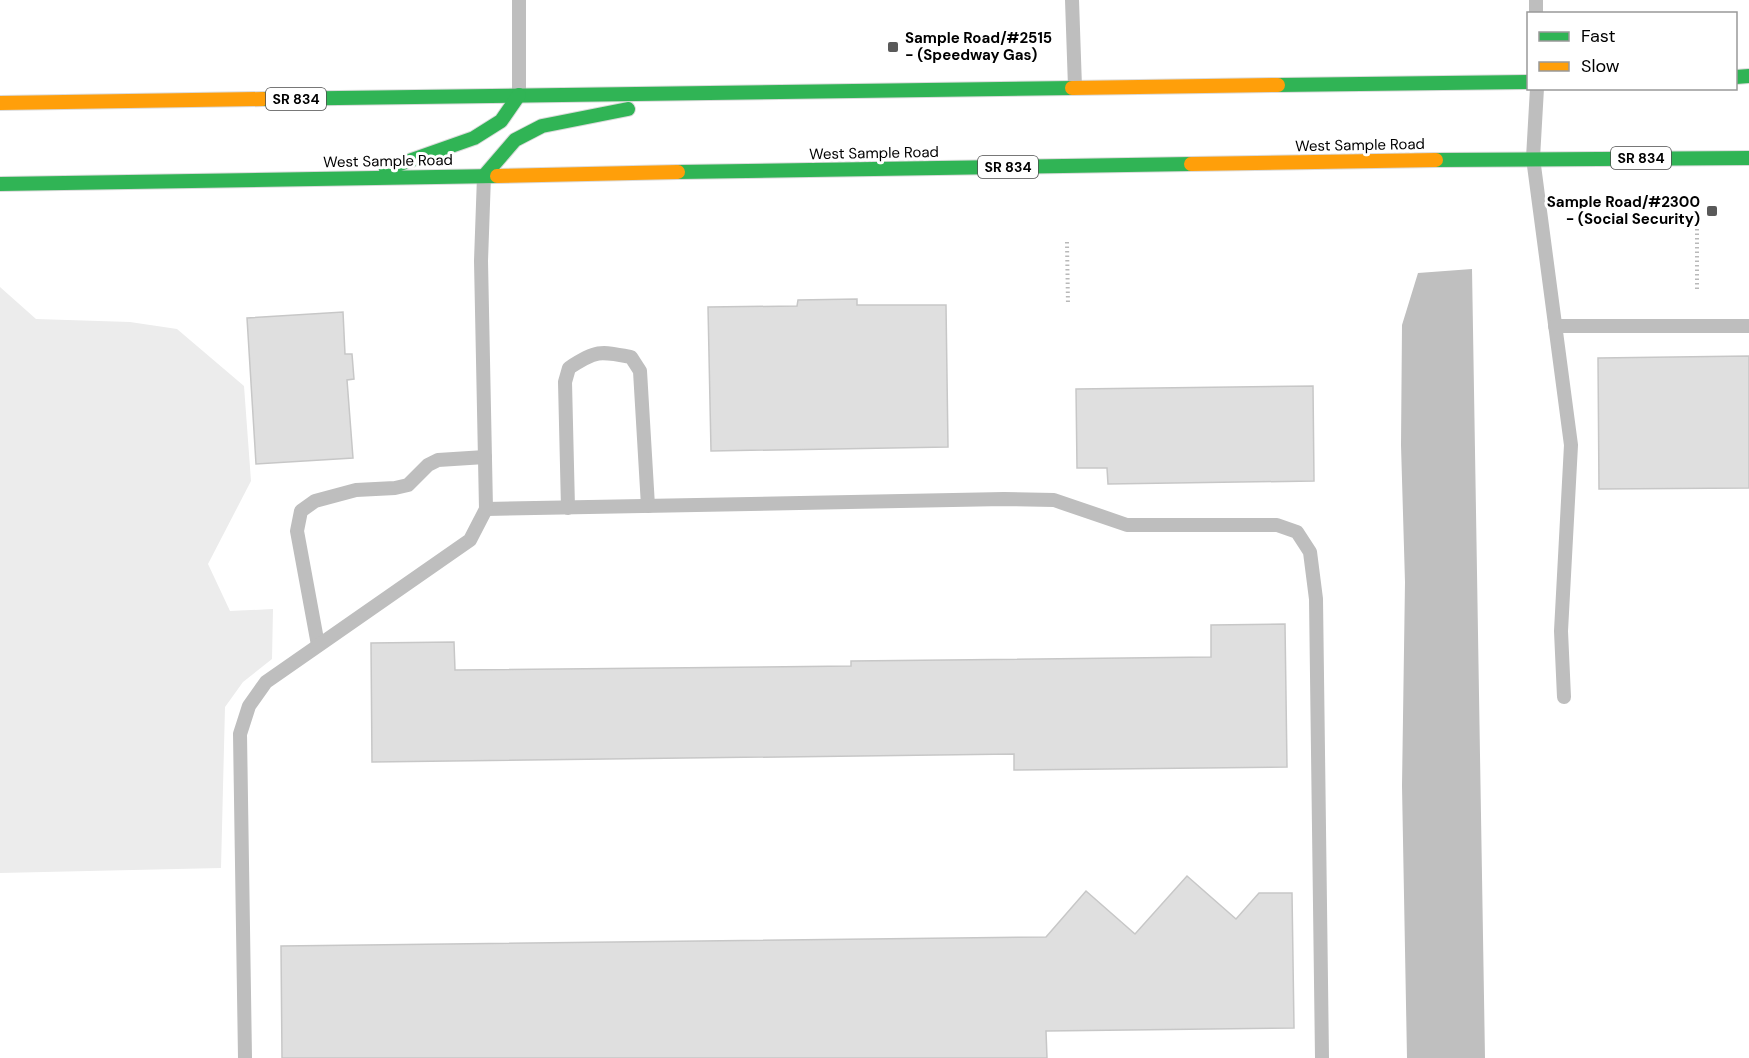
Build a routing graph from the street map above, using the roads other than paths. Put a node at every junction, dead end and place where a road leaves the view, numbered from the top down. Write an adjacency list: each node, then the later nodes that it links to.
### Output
1 (519, 0): 7 (lane)
2 (1072, 0): 4 (lane)
3 (1527, 82): 4 (main road, SR 834)
4 (1075, 87): 6 (main road, SR 834)
5 (1537, 90): 9 (lane)
6 (709, 93): 7 (main road, SR 834); 11 (main road)
7 (519, 95): 8 (main road, SR 834); 12 (main road)
8 (0, 103)
9 (1533, 158): 10 (main road, West Sample Road / SR 834); 11 (main road, West Sample Road / SR 834); 14 (lane)
10 (1749, 158)
11 (484, 176): 12 (main road, West Sample Road / SR 834); 16 (lane)
12 (362, 178): 13 (main road, West Sample Road / SR 834)
13 (0, 184)
14 (1555, 326): 15 (lane); 21 (lane)
15 (1749, 326)
16 (485, 457): 19 (lane); 20 (lane)
17 (648, 506): 18 (lane); 18 (lane); 23 (lane)
18 (568, 508): 19 (lane)
19 (486, 509): 20 (lane)
20 (318, 645): 22 (lane)
21 (1564, 697)
22 (246, 1058)
23 (1322, 1058)

